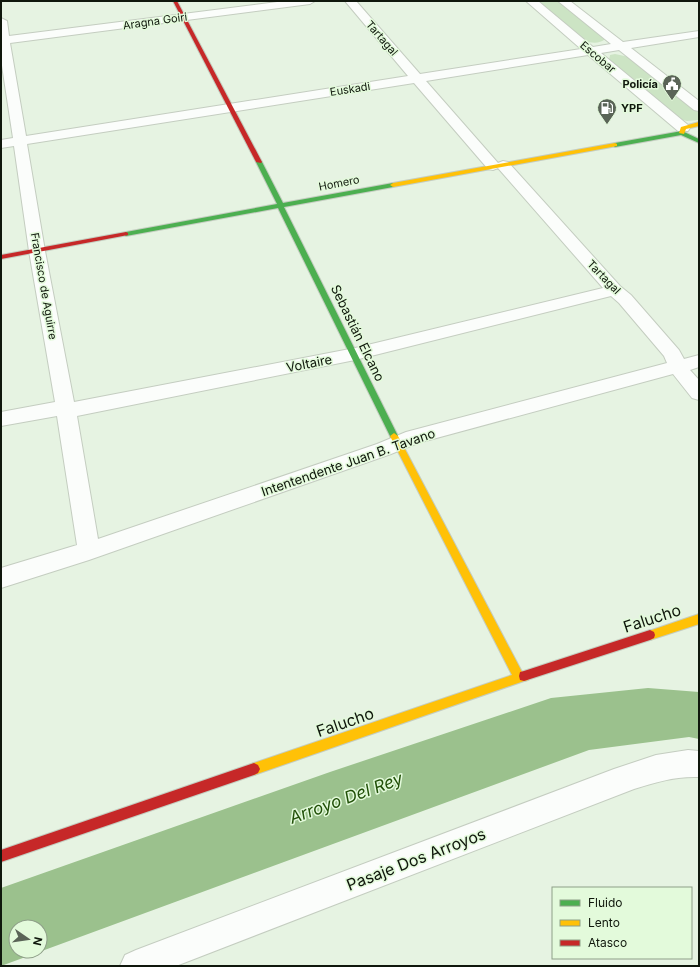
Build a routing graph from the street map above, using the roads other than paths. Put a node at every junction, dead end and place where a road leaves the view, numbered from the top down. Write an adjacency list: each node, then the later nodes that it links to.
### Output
1 (175, 1): 6 (street, Sebastián Elcano)
2 (310, 1): 6 (street, Aragna Goiri)
3 (350, 1): 12 (street, Tartagal)
4 (531, 1): 11 (street, Escobar)
5 (563, 1): 10 (street, Escobar)
6 (183, 17): 9 (street, Aragna Goiri); 14 (street, Sebastián Elcano)
7 (1, 21): 9 (street, Francisco de Aguirre)
8 (699, 34): 10 (street, Euskadi)
9 (3, 41): 17 (street, Francisco de Aguirre)
10 (622, 46): 11 (street, Euskadi); 13 (street, Escobar)
11 (591, 51): 12 (street, Euskadi); 16 (street, Escobar)
12 (418, 79): 14 (street, Euskadi); 20 (street, Tartagal)
13 (699, 107)
14 (232, 108): 17 (street, Euskadi); 21 (street, Sebastián Elcano)
15 (699, 124): 16 (street, Homero)
16 (683, 131): 18 (street); 20 (street, Homero)
17 (20, 141): 19 (street, Euskadi); 22 (street, Francisco de Aguirre)
18 (699, 141)
19 (1, 144)
20 (498, 165): 21 (street, Homero); 24 (street, Tartagal)
21 (281, 206): 22 (street, Homero); 25 (street, Sebastián Elcano)
22 (37, 251): 23 (street, Homero); 29 (street, Francisco de Aguirre)
23 (1, 258)
24 (614, 290): 25 (street, Voltaire); 27 (street, Tartagal)
25 (355, 354): 29 (street, Voltaire); 31 (street, Sebastián Elcano)
26 (699, 361): 27 (street, Intentendente Juan B. Tavano)
27 (677, 367): 28 (street, Tartagal); 31 (street, Intentendente Juan B. Tavano)
28 (699, 393)
29 (66, 409): 30 (street, Voltaire); 32 (street, Francisco de Aguirre)
30 (1, 419)
31 (398, 444): 32 (street, Intentendente Juan B. Tavano); 35 (street, Sebastián Elcano)
32 (89, 551): 33 (street, Intentendente Juan B. Tavano)
33 (1, 578)
34 (699, 619): 35 (street, Falucho)
35 (519, 677): 37 (street, Falucho)
36 (699, 764): 38 (street, Pasaje Dos Arroyos)
37 (1, 856)
38 (136, 966)

